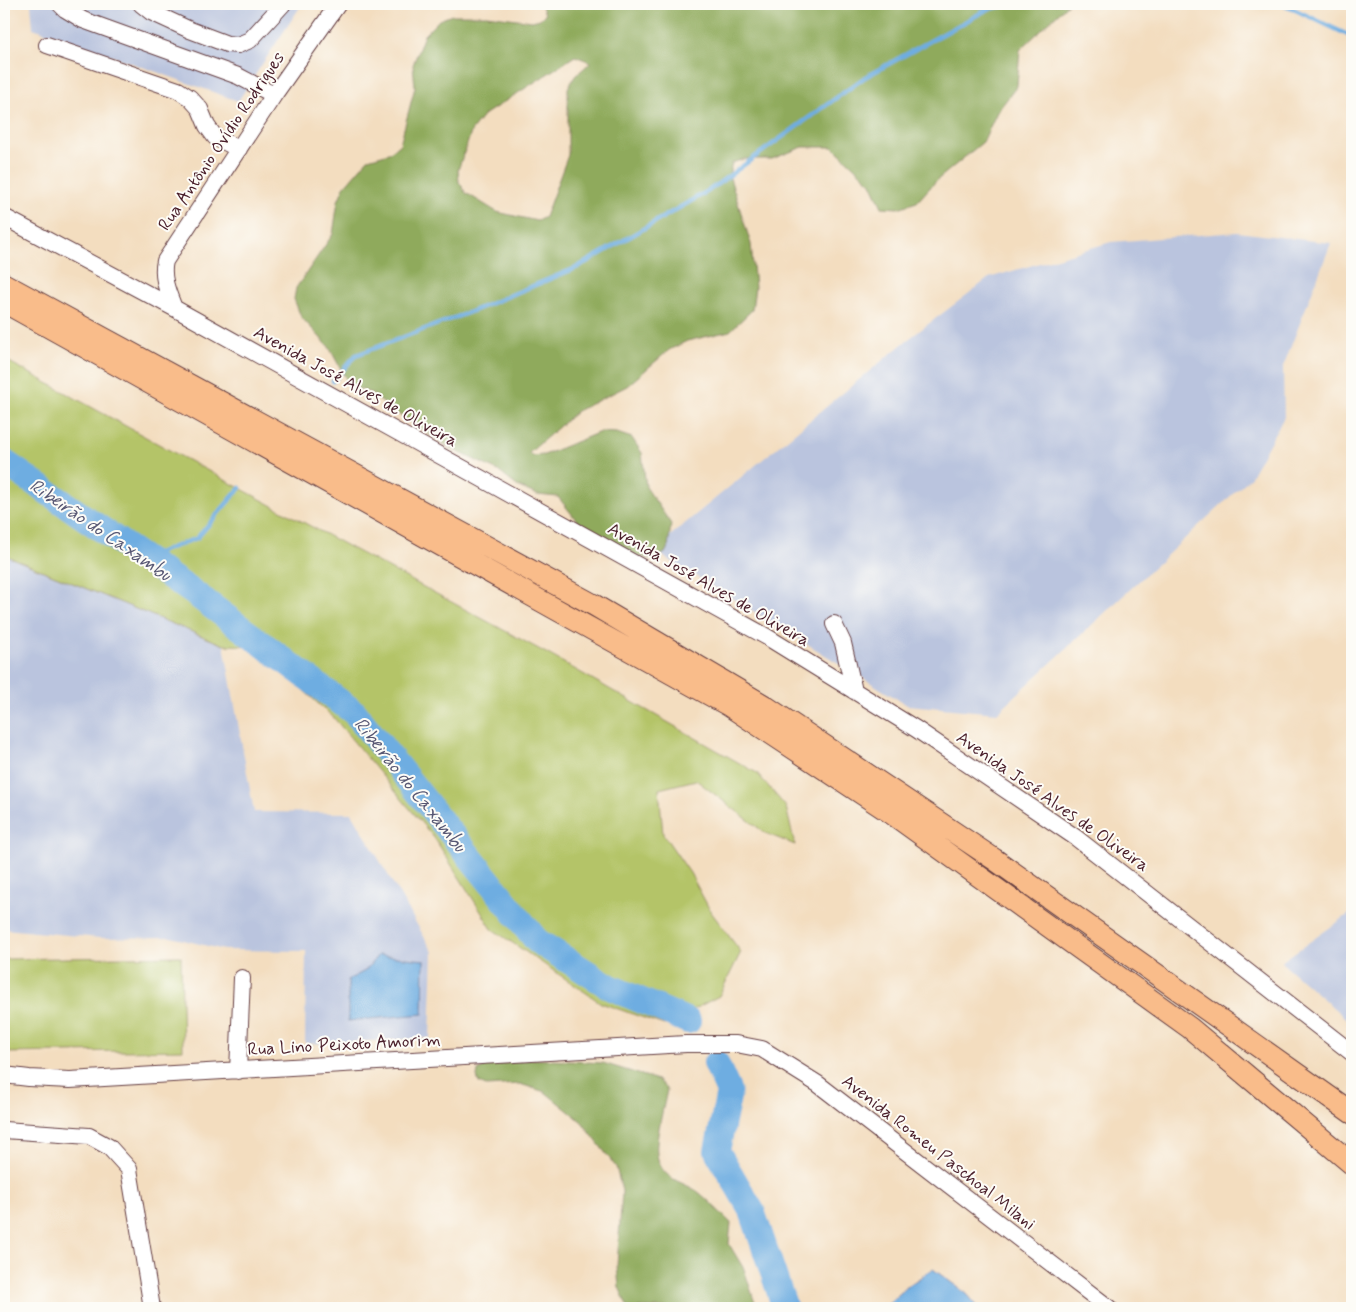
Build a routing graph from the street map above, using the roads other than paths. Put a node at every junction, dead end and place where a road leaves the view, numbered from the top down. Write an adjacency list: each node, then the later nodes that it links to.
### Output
1 (60, 4): 6 (street)
2 (141, 4): 3 (street)
3 (283, 4)
4 (338, 4): 6 (street, Rua Antônio Ovídio Rodrigues)
5 (47, 45): 7 (street)
6 (274, 95): 7 (street, Rua Antônio Ovídio Rodrigues)
7 (239, 149): 11 (street, Rua Antônio Ovídio Rodrigues)
8 (4, 217): 11 (street, Avenida José Alves de Oliveira)
9 (4, 284): 19 (main road)
10 (4, 302): 21 (main road)
11 (174, 308): 13 (street, Avenida José Alves de Oliveira)
12 (834, 624): 13 (street)
13 (854, 691): 16 (street, Avenida José Alves de Oliveira)
14 (242, 978): 17 (street)
15 (686, 1044): 17 (street, Rua Lino Peixoto Amorim); 23 (street, Avenida Romeu Paschoal Milani)
16 (1352, 1053)
17 (238, 1071): 18 (street, Rua Lino Peixoto Amorim)
18 (4, 1075)
19 (1352, 1113)
20 (4, 1130): 22 (street)
21 (1352, 1164)
22 (152, 1308)
23 (1109, 1308)

